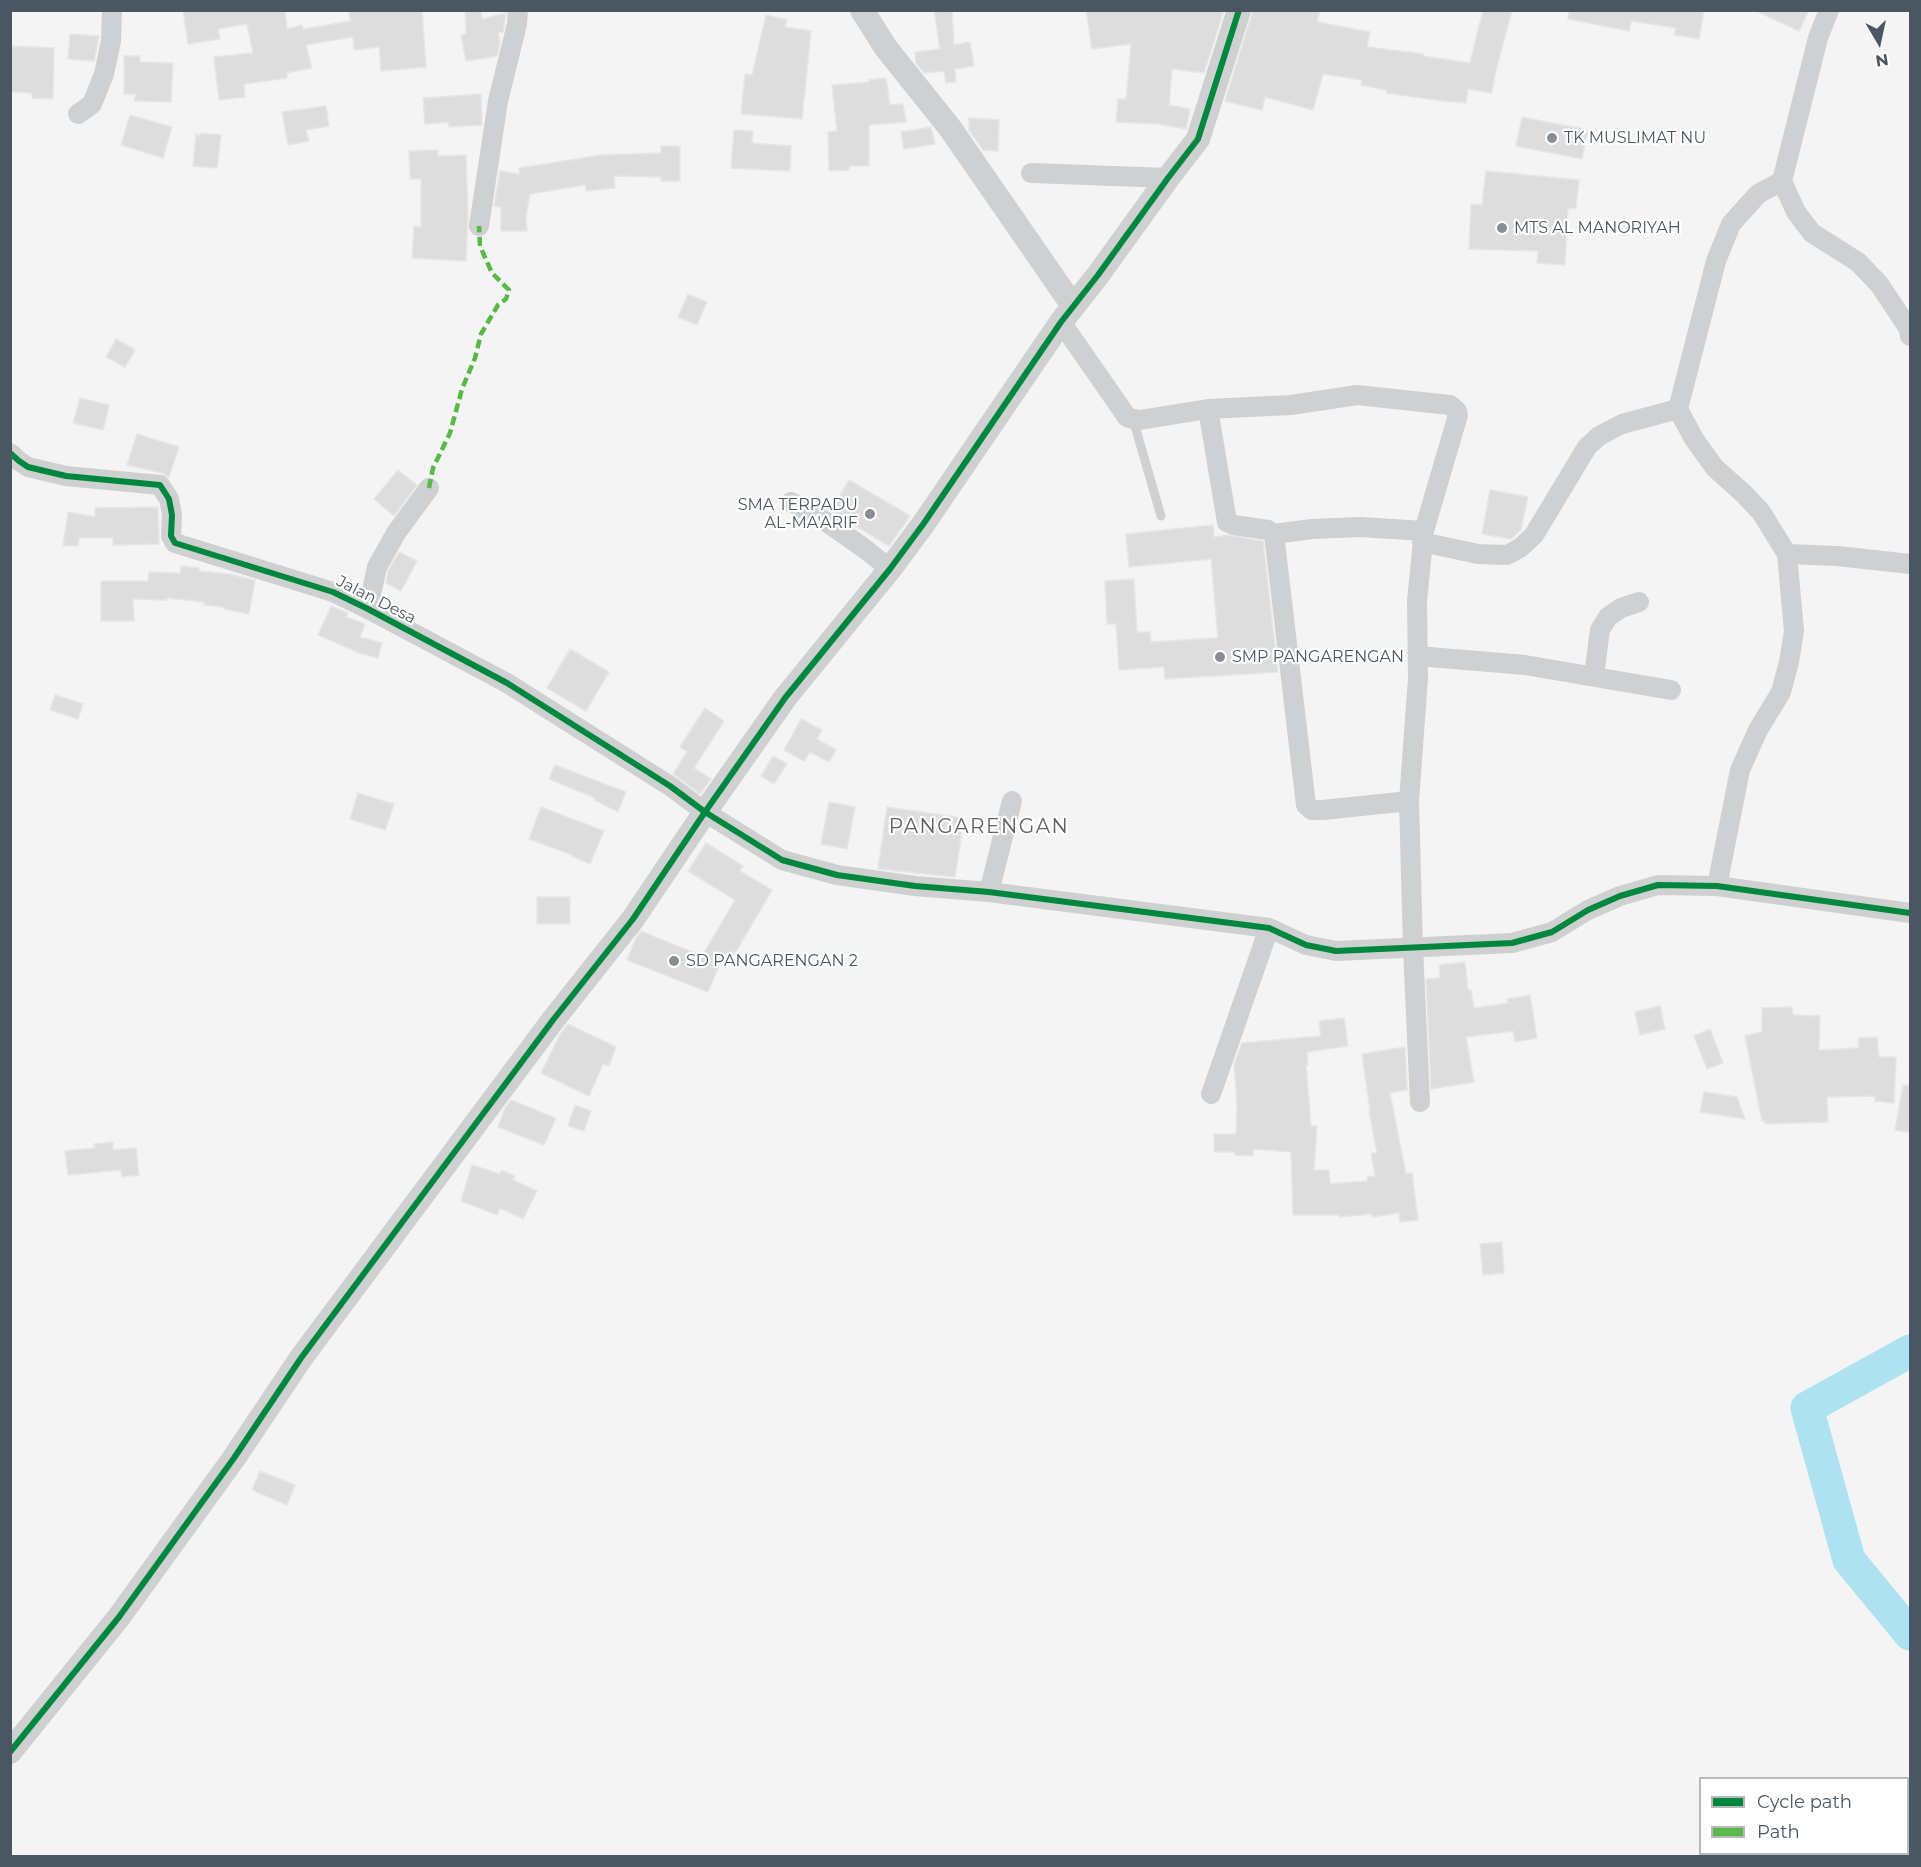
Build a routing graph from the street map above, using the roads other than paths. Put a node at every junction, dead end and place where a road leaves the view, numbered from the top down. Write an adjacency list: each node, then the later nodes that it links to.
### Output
1 (112, 10): 6 (street)
2 (518, 10): 10 (street)
3 (861, 10): 11 (street)
4 (1239, 10): 8 (street)
5 (1829, 10): 9 (street)
6 (78, 114)
7 (1031, 173): 8 (street)
8 (1167, 178): 11 (street)
9 (1782, 182): 12 (street); 14 (street)
10 (479, 226)
11 (1067, 314): 15 (street); 24 (street)
12 (1911, 336)
13 (1208, 409): 15 (street); 20 (street); 21 (street)
14 (1678, 409): 21 (street); 22 (street)
15 (1133, 419): 19 (lane)
16 (10, 453): 26 (street, Jalan Desa)
17 (429, 488): 26 (street)
18 (791, 502): 24 (street)
19 (1161, 516)
20 (1274, 534): 21 (street); 31 (street)
21 (1423, 536): 27 (street)
22 (1787, 554): 23 (street); 33 (street)
23 (1911, 564)
24 (890, 569): 32 (street)
25 (1639, 602): 28 (street)
26 (368, 609): 32 (street, Jalan Desa)
27 (1418, 656): 28 (street); 31 (street)
28 (1594, 676): 29 (street)
29 (1671, 690)
30 (1012, 801): 34 (street)
31 (1409, 801): 37 (street)
32 (705, 812): 34 (street, Jalan Desa); 40 (street)
33 (1717, 886): 35 (street, Jalan Desa); 37 (street, Jalan Desa)
34 (989, 892): 36 (street, Jalan Desa)
35 (1911, 913)
36 (1269, 928): 37 (street, Jalan Desa); 38 (street)
37 (1413, 948): 39 (street)
38 (1211, 1094)
39 (1420, 1102)
40 (10, 1752)

